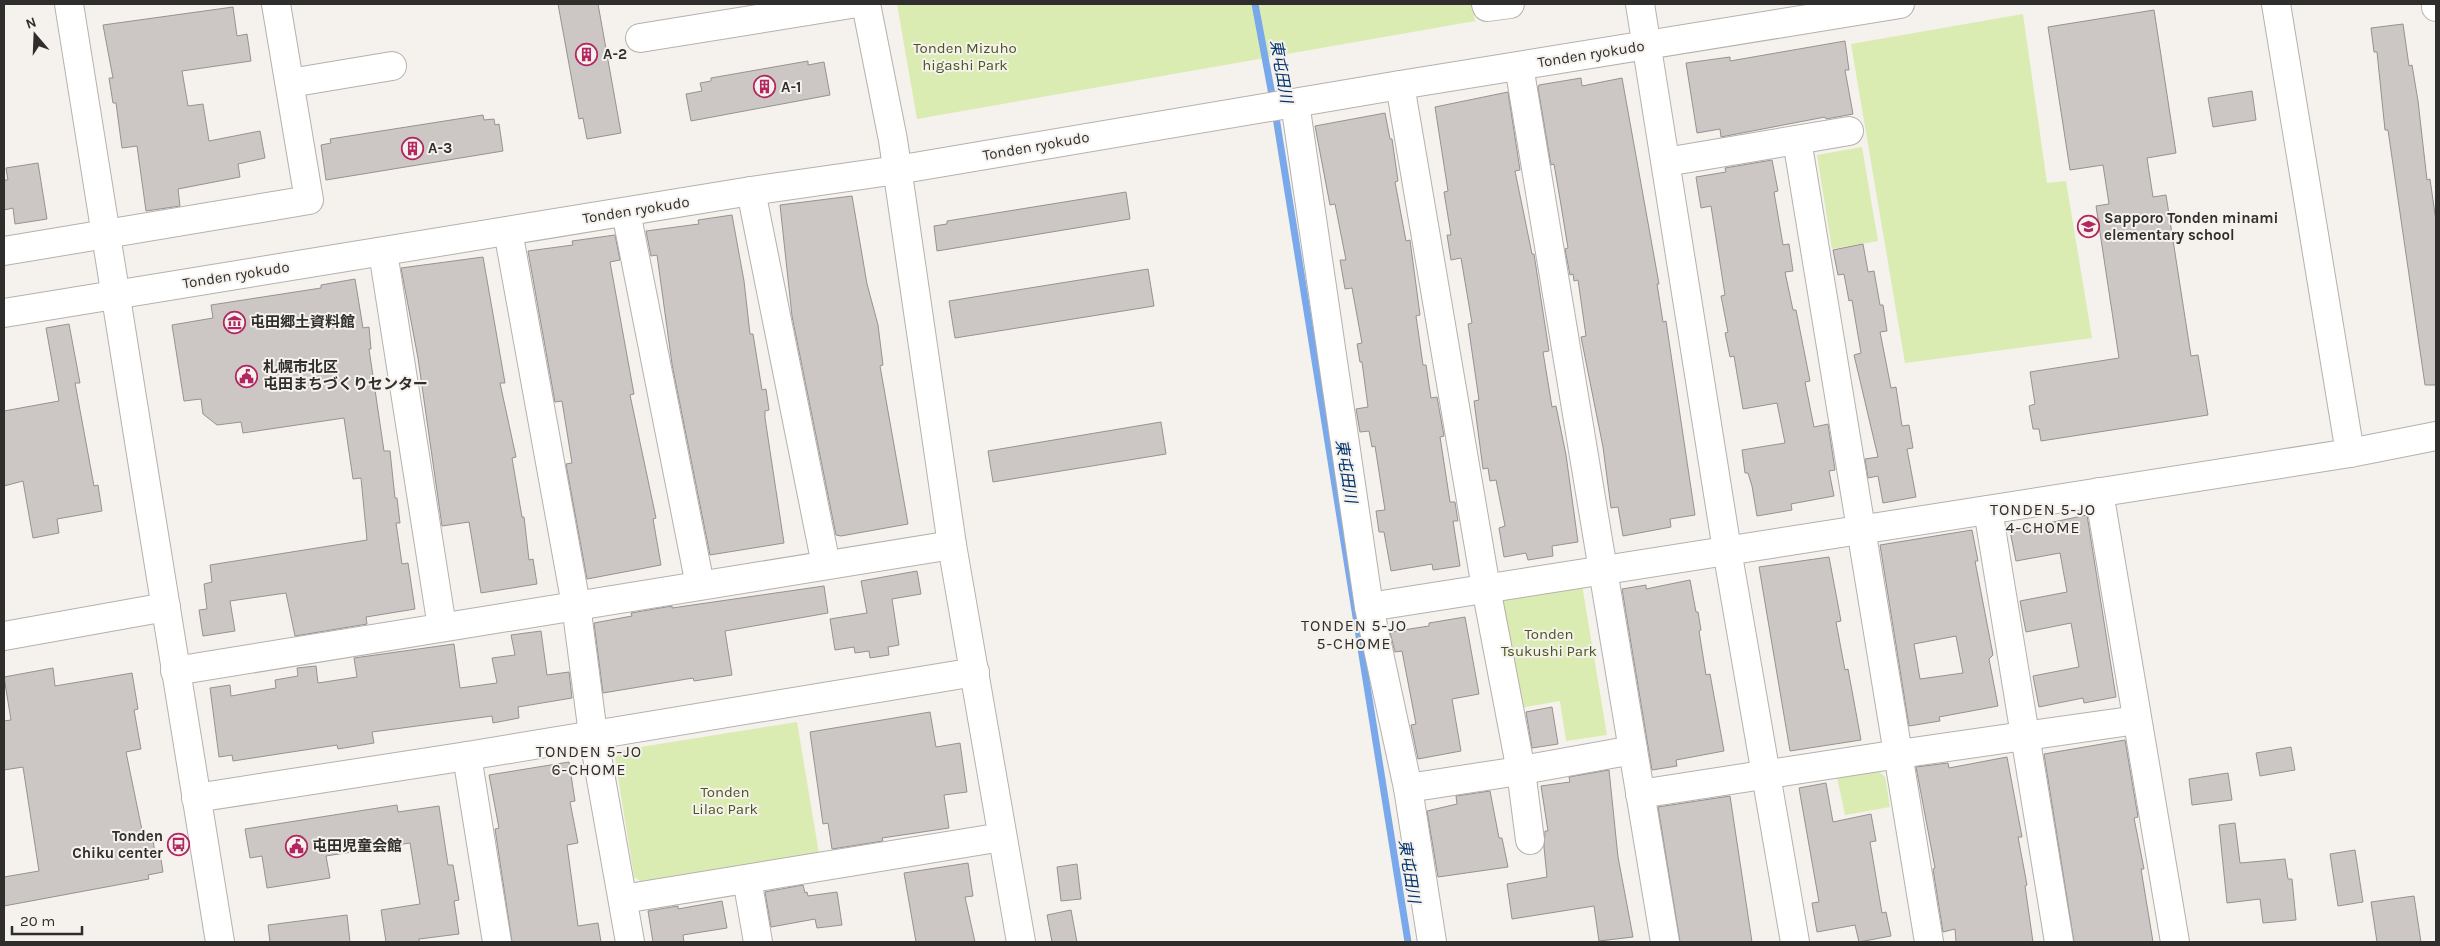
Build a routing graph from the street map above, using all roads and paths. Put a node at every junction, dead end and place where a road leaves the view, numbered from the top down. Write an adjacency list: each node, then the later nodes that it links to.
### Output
1 (69, 4): 25 (street)
2 (276, 4): 15 (street)
3 (851, 4): 10 (street)
4 (866, 4): 21 (street)
5 (1486, 4): 6 (street)
6 (1510, 4)
7 (1640, 4): 12 (street)
8 (1900, 4): 12 (street, Tonden ryokudo)
9 (2276, 4): 31 (street)
10 (731, 13): 11 (street)
11 (640, 38)
12 (1646, 46): 14 (street, Tonden ryokudo); 20 (street)
13 (392, 66): 15 (street)
14 (1519, 66): 16 (street, Tonden ryokudo); 38 (street)
15 (290, 83): 25 (street)
16 (1400, 85): 17 (street, Tonden ryokudo); 40 (street)
17 (1282, 105): 21 (street, Tonden ryokudo); 43 (street)
18 (1849, 131): 19 (street)
19 (1797, 140): 20 (street); 34 (street)
20 (1666, 162): 36 (street)
21 (897, 170): 22 (street, Tonden ryokudo); 35 (street)
22 (751, 191): 23 (street, Tonden ryokudo); 37 (street)
23 (626, 212): 24 (street, Tonden ryokudo); 39 (street)
24 (508, 231): 27 (street, Tonden ryokudo); 41 (street)
25 (107, 234): 26 (street); 28 (street)
26 (4, 251)
27 (383, 252): 28 (street, Tonden ryokudo); 44 (street)
28 (118, 294): 29 (street, Tonden ryokudo); 42 (street)
29 (4, 314)
30 (2436, 436): 31 (street)
31 (2350, 453): 32 (street)
32 (2098, 492): 33 (street); 48 (street)
33 (1988, 510): 34 (street); 50 (street)
34 (1862, 530): 36 (street); 52 (street)
35 (952, 545): 37 (street); 47 (street)
36 (1727, 550): 38 (street); 55 (street)
37 (826, 565): 39 (street)
38 (1603, 569): 40 (street); 51 (street)
39 (700, 585): 41 (street)
40 (1486, 588): 43 (street); 54 (street)
41 (576, 605): 44 (street); 49 (street)
42 (166, 607): 45 (street); 46 (street)
43 (1369, 607): 56 (street)
44 (442, 627): 46 (street)
45 (4, 636)
46 (175, 671): 58 (street)
47 (975, 672): 49 (street); 59 (street)
48 (2137, 720): 50 (street); 73 (street)
49 (593, 734): 53 (street); 62 (street)
50 (2025, 736): 52 (street); 72 (street)
51 (1633, 750): 54 (street); 57 (street)
52 (1898, 754): 55 (street); 71 (street)
53 (467, 756): 58 (street); 64 (street)
54 (1521, 771): 56 (street); 60 (street)
55 (1765, 775): 57 (street); 70 (street)
56 (1408, 788): 68 (street)
57 (1640, 794): 69 (street)
58 (196, 798): 63 (street)
59 (1002, 837): 61 (street); 67 (street)
60 (1530, 840)
61 (747, 879): 62 (street); 66 (street)
62 (624, 899): 65 (street)
63 (220, 942)
64 (496, 942)
65 (630, 942)
66 (758, 942)
67 (1021, 942)
68 (1432, 942)
69 (1665, 942)
70 (1795, 942)
71 (1929, 942)
72 (2060, 942)
73 (2176, 942)

